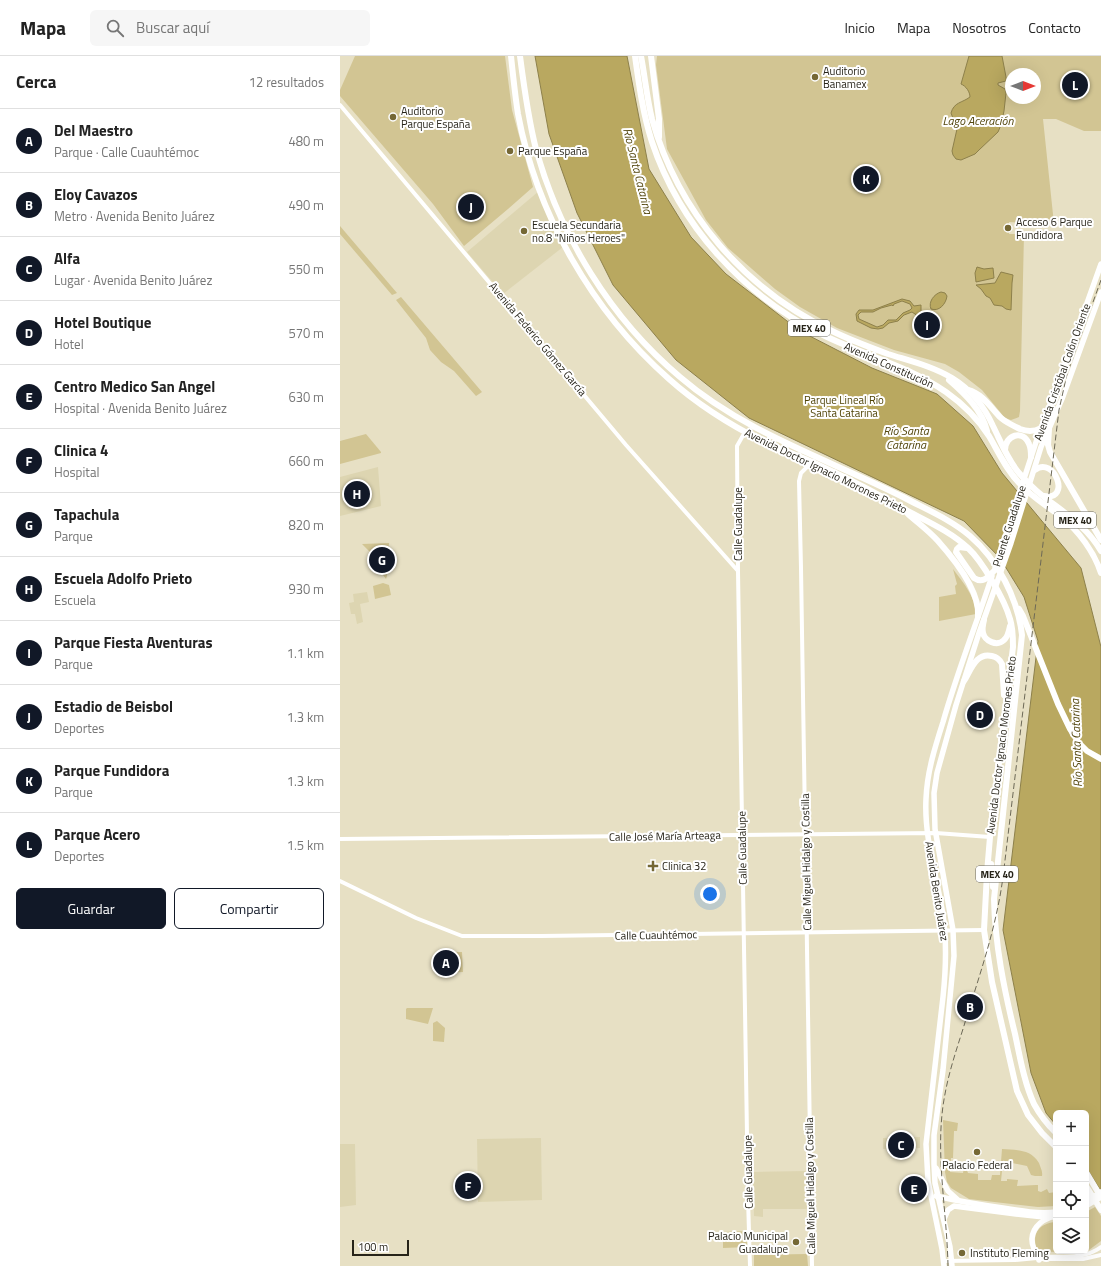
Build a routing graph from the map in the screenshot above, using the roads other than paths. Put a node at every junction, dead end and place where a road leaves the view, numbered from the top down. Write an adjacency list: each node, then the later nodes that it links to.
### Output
1 (511, 56): 9 (highway, Avenida Doctor Ignacio Morones Prieto / MEX 40)
2 (520, 56): 11 (highway, Avenida Doctor Ignacio Morones Prieto / MEX 40)
3 (635, 56): 20 (highway, Avenida Constitución / MEX 40)
4 (641, 56): 7 (highway, Avenida Constitución / MEX 40)
5 (651, 56): 7 (highway)
6 (340, 105): 31 (street, Avenida Federico Gómez García)
7 (659, 141): 14 (highway, Avenida Constitución / MEX 40)
8 (1101, 264): 17 (main road, Avenida Cristóbal Colón Oriente)
9 (588, 285): 11 (highway); 13 (highway, Avenida Doctor Ignacio Morones Prieto / MEX 40)
10 (1101, 292): 18 (main road, Avenida Cristóbal Colón Oriente)
11 (619, 314): 12 (highway, Avenida Doctor Ignacio Morones Prieto / MEX 40)
12 (625, 321): 13 (highway); 16 (highway, Avenida Doctor Ignacio Morones Prieto / MEX 40)
13 (636, 348): 19 (highway, Avenida Doctor Ignacio Morones Prieto / MEX 40)
14 (926, 366): 15 (highway, Avenida Constitución / MEX 40); 20 (highway)
15 (966, 389): 17 (highway); 22 (highway, Avenida Constitución / MEX 40)
16 (755, 428): 21 (highway); 36 (highway, Avenida Doctor Ignacio Morones Prieto / MEX 40)
17 (1041, 428): 23 (main road, Avenida Cristóbal Colón Oriente)
18 (1049, 429): 25 (main road, Avenida Cristóbal Colón Oriente); 28 (highway)
19 (745, 432): 21 (highway, Avenida Doctor Ignacio Morones Prieto / MEX 40); 31 (street, Calle Guadalupe)
20 (988, 435): 33 (highway, Avenida Constitución / MEX 40)
21 (779, 448): 24 (highway, Avenida Doctor Ignacio Morones Prieto / MEX 40)
22 (1005, 452): 23 (highway); 26 (highway, Avenida Constitución / MEX 40)
23 (1031, 457): 32 (main road, Puente Guadalupe)
24 (812, 462): 27 (highway, Avenida Doctor Ignacio Morones Prieto / MEX 40); 47 (street, Calle Miguel Hidalgo y Costilla)
25 (1034, 472): 26 (highway); 35 (main road, Puente Guadalupe)
26 (1043, 496): 30 (highway, Avenida Constitución / MEX 40)
27 (901, 507): 29 (highway, Avenida Doctor Ignacio Morones Prieto / MEX 40); 37 (highway)
28 (1101, 540)
29 (968, 548): 32 (highway); 38 (highway, Avenida Doctor Ignacio Morones Prieto / MEX 40)
30 (1101, 551)
31 (738, 571): 46 (street, Calle Guadalupe)
32 (994, 571): 34 (main road, Puente Guadalupe)
33 (1101, 573)
34 (986, 595): 37 (main road, Avenida Benito Juárez)
35 (990, 602): 37 (main road, Avenida Benito Juárez)
36 (1015, 604): 43 (highway); 52 (highway, Avenida Doctor Ignacio Morones Prieto / MEX 40)
37 (981, 618): 38 (highway); 39 (main road, Avenida Benito Juárez); 40 (main road, Avenida Benito Juárez)
38 (1011, 620): 42 (highway, Avenida Doctor Ignacio Morones Prieto / MEX 40)
39 (964, 682): 41 (main road, Avenida Benito Juárez); 42 (highway)
40 (950, 696): 41 (main road); 44 (main road, Avenida Benito Juárez)
41 (956, 705): 45 (main road, Avenida Benito Juárez)
42 (1005, 705): 48 (highway, Avenida Doctor Ignacio Morones Prieto / MEX 40)
43 (1101, 760)
44 (928, 833): 45 (street, Calle José María Arteaga); 47 (street, Calle José María Arteaga); 53 (main road, Avenida Benito Juárez)
45 (936, 833): 48 (street, Calle José María Arteaga); 54 (main road, Avenida Benito Juárez)
46 (743, 835): 47 (street, Calle José María Arteaga); 49 (street, Calle José María Arteaga); 56 (street, Calle Guadalupe)
47 (805, 835): 57 (street, Calle Miguel Hidalgo y Costilla)
48 (990, 837): 50 (highway, Avenida Doctor Ignacio Morones Prieto / MEX 40)
49 (340, 839)
50 (989, 853): 52 (highway); 55 (highway, Avenida Doctor Ignacio Morones Prieto / MEX 40)
51 (340, 881): 56 (street, Calle Cuauhtémoc)
52 (994, 899): 58 (highway, Avenida Doctor Ignacio Morones Prieto / MEX 40)
53 (945, 930): 54 (street, Calle Cuauhtémoc); 57 (street, Calle Cuauhtémoc); 64 (main road, Avenida Benito Juárez)
54 (953, 930): 55 (street, Calle Cuauhtémoc); 60 (main road, Avenida Benito Juárez)
55 (984, 930): 59 (highway, Avenida Doctor Ignacio Morones Prieto / MEX 40)
56 (743, 932): 57 (street, Calle Cuauhtémoc); 83 (street, Calle Guadalupe)
57 (807, 932): 84 (street, Calle Miguel Hidalgo y Costilla)
58 (1053, 1130)
59 (1054, 1146)
60 (934, 1164): 65 (main road, Avenida Benito Juárez); 69 (main road)
61 (1089, 1177): 66 (highway)
62 (1089, 1191): 73 (highway)
63 (1101, 1192): 68 (main road)
64 (930, 1195): 65 (main road); 72 (main road, Avenida Benito Juárez)
65 (938, 1196): 67 (main road); 70 (main road, Avenida Benito Juárez)
66 (1101, 1197): 71 (main road)
67 (950, 1199): 69 (main road); 70 (main road)
68 (1089, 1199)
69 (963, 1202): 74 (main road)
70 (940, 1204): 72 (main road); 77 (main road, Avenida Benito Juárez)
71 (1089, 1204)
72 (934, 1210): 81 (main road, Avenida Benito Juárez)
73 (1101, 1210)
74 (1053, 1215)
75 (1053, 1215): 77 (main road)
76 (1053, 1216): 80 (main road)
77 (943, 1221): 82 (main road, Avenida Benito Juárez)
78 (1101, 1247): 80 (street)
79 (1101, 1255): 80 (street)
80 (1038, 1258): 82 (street)
81 (944, 1263): 82 (street)
82 (952, 1263)
83 (750, 1266)
84 (812, 1266)

